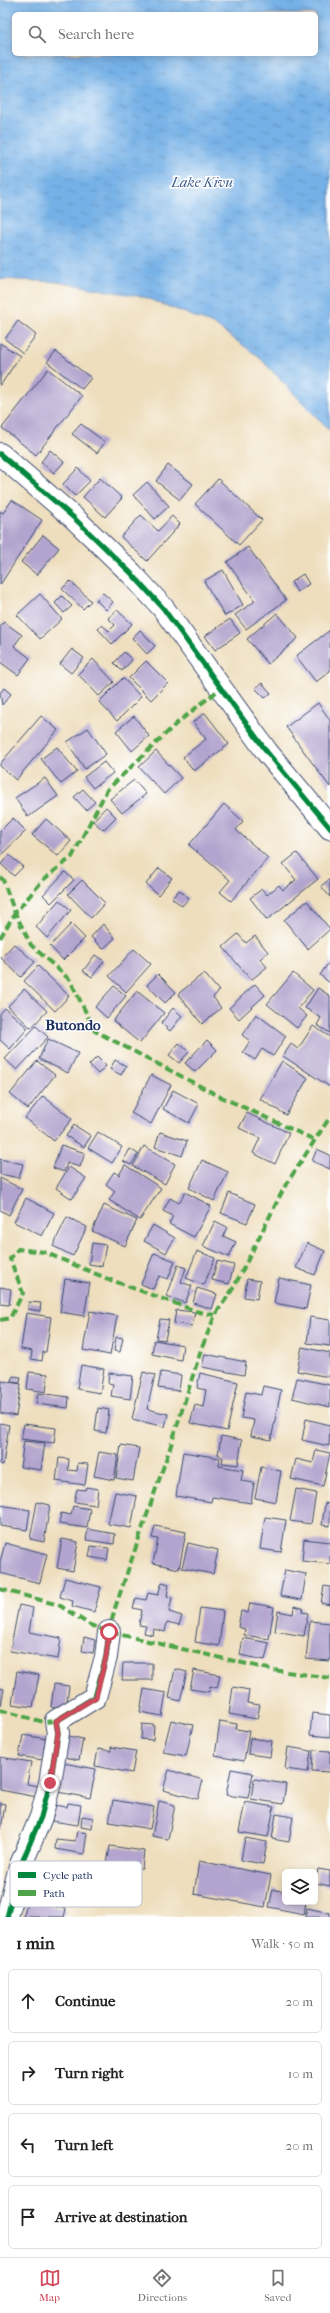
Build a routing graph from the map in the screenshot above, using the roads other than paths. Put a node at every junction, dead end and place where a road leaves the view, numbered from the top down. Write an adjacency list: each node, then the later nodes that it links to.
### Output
1 (0, 454): 2 (street)
2 (330, 828)
3 (109, 1632): 4 (street)
4 (23, 1861)
5 (10, 1905): 6 (street)
6 (7, 1917)

